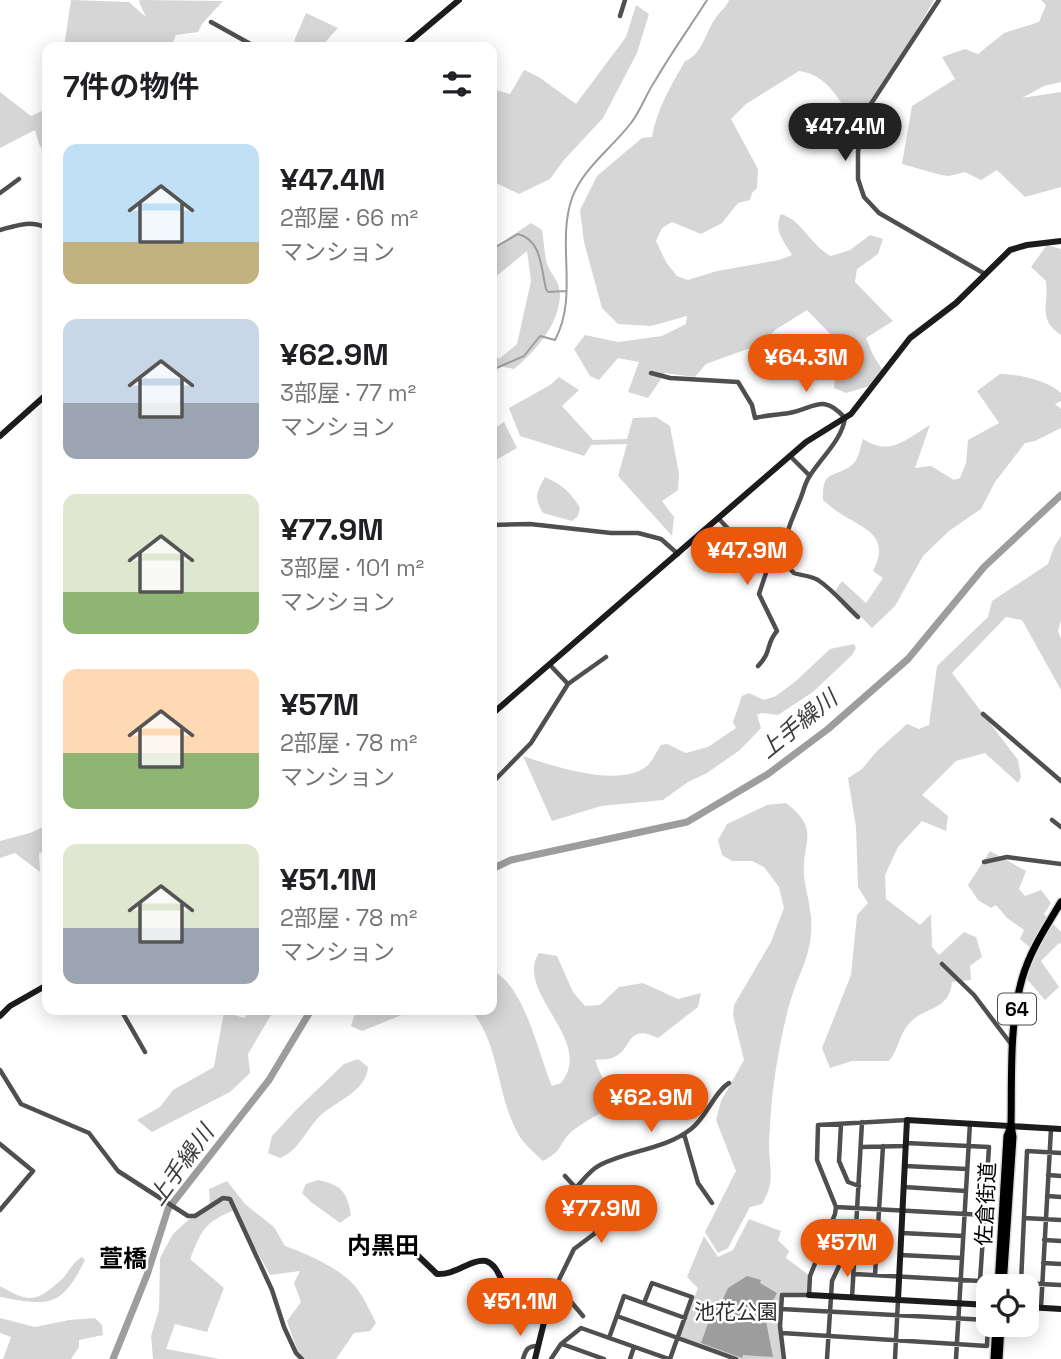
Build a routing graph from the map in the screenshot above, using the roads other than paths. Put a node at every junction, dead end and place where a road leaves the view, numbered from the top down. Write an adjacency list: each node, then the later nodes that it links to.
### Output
1 (459, 0): 7 (street)
2 (625, 0): 4 (street)
3 (940, 0): 13 (street)
4 (620, 16)
5 (211, 22): 6 (street)
6 (247, 42)
7 (409, 42)
8 (19, 179): 9 (street)
9 (0, 193)
10 (42, 226): 11 (street)
11 (0, 230)
12 (1061, 242): 13 (street)
13 (985, 274): 16 (street)
14 (651, 373): 16 (street)
15 (42, 398): 17 (street)
16 (845, 418): 18 (street); 19 (street)
17 (0, 436)
18 (790, 457): 19 (street); 20 (street)
19 (810, 476): 23 (street)
20 (719, 519): 22 (street); 26 (street)
21 (497, 525): 22 (street)
22 (678, 554): 25 (street)
23 (858, 617)
24 (607, 657): 27 (street)
25 (550, 665): 27 (street); 28 (street)
26 (758, 666)
27 (568, 684): 30 (street)
28 (497, 710)
29 (983, 714): 31 (street)
30 (497, 778)
31 (1061, 781)
32 (1052, 820): 33 (street)
33 (1061, 827)
34 (984, 862): 35 (street)
35 (1061, 864)
36 (1061, 902): 41 (main road, 佐倉街道 / 64)
37 (942, 964): 41 (street)
38 (42, 988): 40 (street)
39 (124, 1015): 42 (street)
40 (0, 1016)
41 (1013, 1048): 49 (main road, 佐倉街道 / 64)
42 (145, 1052)
43 (0, 1070): 127 (street)
44 (729, 1083): 52 (street)
45 (908, 1120): 46 (street); 47 (street); 54 (street)
46 (862, 1122): 48 (street); 57 (street)
47 (970, 1123): 49 (street); 56 (street)
48 (841, 1124): 65 (street); 72 (street)
49 (1011, 1125): 50 (street); 93 (main road, 佐倉街道 / 64)
50 (1051, 1128): 51 (street); 58 (street)
51 (1061, 1129)
52 (684, 1134): 67 (street); 71 (street)
53 (0, 1144): 75 (street)
54 (906, 1144): 55 (street); 56 (street); 60 (street)
55 (883, 1146): 57 (street); 74 (street)
56 (968, 1146): 61 (street); 78 (street)
57 (861, 1147): 65 (street)
58 (1049, 1153): 59 (street); 62 (street); 79 (street)
59 (1061, 1153)
60 (905, 1166): 61 (street); 66 (street)
61 (967, 1169): 68 (street)
62 (1048, 1175): 63 (street); 69 (street)
63 (1061, 1175)
64 (565, 1176): 67 (street)
65 (859, 1186): 73 (street)
66 (904, 1187): 68 (street); 76 (street)
67 (576, 1188): 97 (street)
68 (966, 1191): 77 (street)
69 (1047, 1196): 70 (street); 80 (street)
70 (1061, 1197)
71 (712, 1203)
72 (836, 1207): 73 (street); 100 (street)
73 (857, 1208): 74 (street); 86 (street)
74 (879, 1209): 76 (street); 94 (street)
75 (0, 1210)
76 (903, 1210): 77 (street); 82 (street)
77 (964, 1214): 78 (street); 83 (street)
78 (985, 1215): 96 (street)
79 (1024, 1218): 80 (street); 98 (street)
80 (1045, 1219): 81 (street); 84 (street)
81 (1061, 1220)
82 (902, 1233): 83 (street); 88 (street)
83 (963, 1236): 89 (street)
84 (1044, 1240): 85 (street); 90 (street)
85 (1061, 1241)
86 (855, 1248): 92 (street); 101 (street)
87 (414, 1252): 102 (street)
88 (900, 1255): 89 (street); 95 (street)
89 (962, 1258): 96 (street)
90 (1043, 1262): 91 (street); 98 (street)
91 (1061, 1264)
92 (854, 1274): 94 (street); 103 (street)
93 (1001, 1274)
94 (875, 1275): 95 (street)
95 (899, 1276): 96 (street); 104 (street)
96 (961, 1280): 106 (street)
97 (556, 1284): 102 (street); 113 (street)
98 (1042, 1284): 99 (street); 108 (street)
99 (1061, 1285)
100 (808, 1295): 101 (street); 109 (street)
101 (830, 1296): 103 (street); 111 (street)
102 (550, 1298): 125 (street)
103 (852, 1298): 104 (street)
104 (898, 1300): 106 (street); 112 (street)
105 (644, 1303): 114 (street); 115 (street); 115 (street)
106 (959, 1304): 107 (street); 116 (street)
107 (976, 1305)
108 (1041, 1308): 110 (street)
109 (781, 1309): 111 (street); 117 (street)
110 (1061, 1309)
111 (830, 1312): 112 (street); 118 (street)
112 (897, 1315): 116 (street); 122 (street)
113 (583, 1316)
114 (617, 1316): 120 (street); 121 (street)
115 (685, 1318): 121 (street)
116 (958, 1319): 124 (street); 124 (street)
117 (782, 1333): 118 (street); 135 (street)
118 (828, 1336): 122 (street); 136 (street)
119 (998, 1337): 139 (main road)
120 (609, 1338): 123 (street); 126 (street)
121 (677, 1339): 133 (street); 134 (street)
122 (896, 1340): 124 (street); 137 (street)
123 (561, 1344): 130 (street); 131 (street)
124 (957, 1344): 138 (street)
125 (538, 1346): 128 (street); 129 (street)
126 (634, 1347): 132 (street); 133 (street)
127 (302, 1359)
128 (523, 1359)
129 (535, 1359)
130 (551, 1359)
131 (604, 1359)
132 (630, 1359)
133 (669, 1359)
134 (736, 1359)
135 (784, 1359)
136 (827, 1359)
137 (895, 1359)
138 (956, 1359)
139 (997, 1359)

